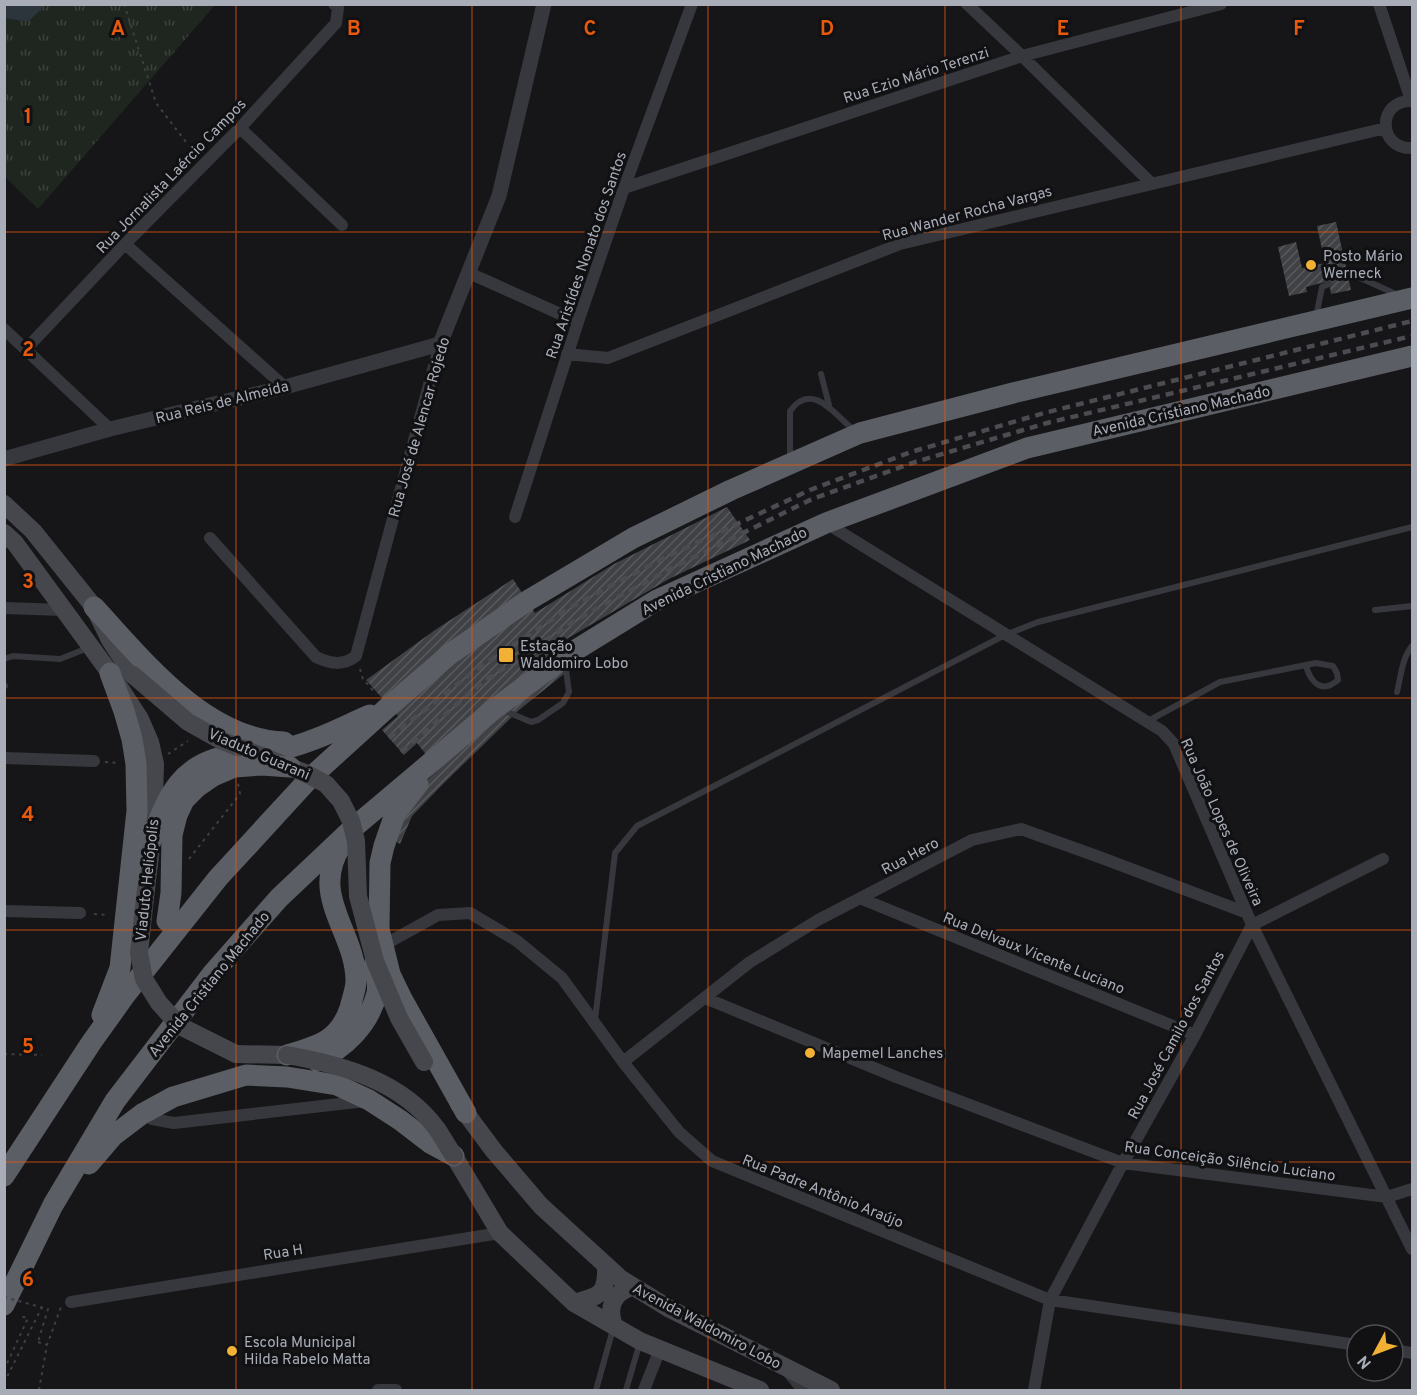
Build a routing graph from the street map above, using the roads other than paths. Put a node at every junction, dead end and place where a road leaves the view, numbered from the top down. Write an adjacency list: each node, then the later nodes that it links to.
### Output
1 (334, 4): 9 (street, Rua Jornalista Laércio Campos)
2 (544, 4): 16 (street, Rua José de Alencar Rojedo)
3 (692, 4): 13 (street, Rua Aristídes Nonato dos Santos)
4 (967, 4): 7 (street)
5 (1221, 4): 7 (street, Rua Ezio Mário Terenzi)
6 (1379, 4): 8 (street)
7 (1022, 56): 12 (street); 13 (street, Rua Ezio Mário Terenzi)
8 (1412, 100): 10 (street)
9 (240, 128): 14 (street); 15 (street, Rua Jornalista Laércio Campos)
10 (1386, 128): 11 (street); 12 (street, Rua Wander Rocha Vargas)
11 (1413, 148)
12 (1150, 182): 25 (street, Rua Wander Rocha Vargas)
13 (624, 188): 21 (street, Rua Aristídes Nonato dos Santos)
14 (342, 225)
15 (125, 244): 24 (street, Rua Jornalista Laércio Campos); 28 (street)
16 (469, 273): 21 (street); 23 (street, Rua José de Alencar Rojedo)
17 (1348, 278): 19 (lane)
18 (1329, 284): 20 (lane)
19 (1410, 299): 20 (highway)
20 (1315, 321): 31 (highway)
21 (578, 322): 25 (street, Rua Aristídes Nonato dos Santos)
22 (4, 329): 24 (street)
23 (440, 345): 28 (street, Rua Reis de Almeida); 39 (street, Rua José de Alencar Rojedo)
24 (26, 349): 30 (street)
25 (567, 354): 35 (street, Rua Aristídes Nonato dos Santos)
26 (1413, 356): 36 (highway, Avenida Cristiano Machado)
27 (821, 374): 29 (lane)
28 (285, 387): 30 (street, Rua Reis de Almeida)
29 (829, 405): 31 (lane); 33 (lane)
30 (110, 429): 32 (street, Rua Reis de Almeida)
31 (860, 433): 33 (highway)
32 (4, 459)
33 (790, 463): 54 (highway)
34 (4, 504): 41 (main road)
35 (515, 517)
36 (826, 523): 45 (street, Rua João Lopes de Oliveira); 48 (highway, Avenida Cristiano Machado)
37 (1413, 527): 45 (lane)
38 (4, 533): 43 (main road)
39 (210, 538)
40 (1413, 606): 44 (lane)
41 (94, 607): 56 (highway); 60 (main road, Viaduto Guarani, bridge)
42 (4, 608): 43 (street)
43 (64, 610): 47 (main road)
44 (1375, 610)
45 (1005, 635): 55 (street, Rua João Lopes de Oliveira); 71 (lane)
46 (1413, 646): 52 (lane)
47 (91, 647): 49 (lane); 51 (main road)
48 (565, 657): 53 (highway, Avenida Cristiano Machado); 53 (lane)
49 (4, 659)
50 (1306, 666): 50 (lane); 55 (lane)
51 (110, 673): 62 (main road, Viaduto Heliópolis); 73 (highway)
52 (1397, 692)
53 (496, 707): 57 (highway, Avenida Cristiano Machado)
54 (387, 708): 56 (highway); 68 (highway)
55 (1146, 722): 67 (street, Rua João Lopes de Oliveira)
56 (306, 742): 62 (highway)
57 (438, 757): 61 (highway, Avenida Cristiano Machado); 69 (highway)
58 (4, 758): 59 (street)
59 (94, 761)
60 (290, 767): 68 (highway, bridge); 69 (main road, Viaduto Guarani, bridge)
61 (352, 829): 74 (highway); 86 (highway, Avenida Cristiano Machado)
62 (152, 839): 74 (main road, Viaduto Heliópolis, bridge)
63 (1383, 859): 67 (street)
64 (862, 898): 67 (street, Rua Hero); 70 (street, Rua Hero); 72 (street, Rua Delvaux Vicente Luciano)
65 (4, 910): 66 (street)
66 (81, 913)
67 (1249, 919): 72 (street, Rua José Camilo dos Santos); 85 (street, Rua João Lopes de Oliveira)
68 (161, 949): 73 (highway)
69 (378, 954): 71 (street, Rua Padre Antônio Araújo); 75 (main road, Viaduto Guarani, bridge); 77 (highway); 79 (highway)
70 (705, 998): 76 (street, Rua Hero); 82 (street, Rua Conceição Silêncio Luciano)
71 (595, 1020): 76 (street, Rua Padre Antônio Araújo)
72 (1195, 1035): 82 (street, Rua José Camilo dos Santos)
73 (91, 1043): 83 (highway)
74 (288, 1054): 81 (main road, Viaduto Heliópolis, bridge)
75 (424, 1062): 79 (main road, Avenida Waldomiro Lobo)
76 (623, 1062): 91 (street, Rua Padre Antônio Araújo)
77 (246, 1075): 78 (highway); 80 (highway)
78 (369, 1100): 80 (street); 81 (highway)
79 (466, 1113): 89 (main road, Avenida Waldomiro Lobo)
80 (142, 1114): 86 (highway)
81 (454, 1156): 87 (main road)
82 (1123, 1163): 85 (street, Rua Conceição Silêncio Luciano); 91 (street, Rua José Camilo dos Santos)
83 (4, 1176)
84 (1413, 1189): 85 (street)
85 (1387, 1197): 88 (street, Rua João Lopes de Oliveira)
86 (53, 1205): 94 (highway, Avenida Cristiano Machado)
87 (500, 1233): 92 (street, Rua H); 93 (main road)
88 (1413, 1249)
89 (606, 1267): 90 (main road, Avenida Waldomiro Lobo); 93 (main road)
90 (632, 1287): 95 (main road); 99 (main road, Avenida Waldomiro Lobo)
91 (1050, 1300): 97 (street, Rua Padre Antônio Araújo); 108 (street, Rua José Camilo dos Santos)
92 (71, 1302)
93 (574, 1303): 95 (main road)
94 (4, 1305)
95 (614, 1326): 96 (main road); 102 (lane)
96 (640, 1341): 98 (main road); 103 (lane)
97 (1345, 1343)
98 (660, 1349): 104 (street); 105 (main road)
99 (770, 1359): 106 (street); 107 (main road, Avenida Waldomiro Lobo)
100 (378, 1390): 101 (street)
101 (396, 1390)
102 (596, 1390)
103 (626, 1390)
104 (644, 1390)
105 (760, 1390)
106 (804, 1390)
107 (831, 1390)
108 (1034, 1390)

